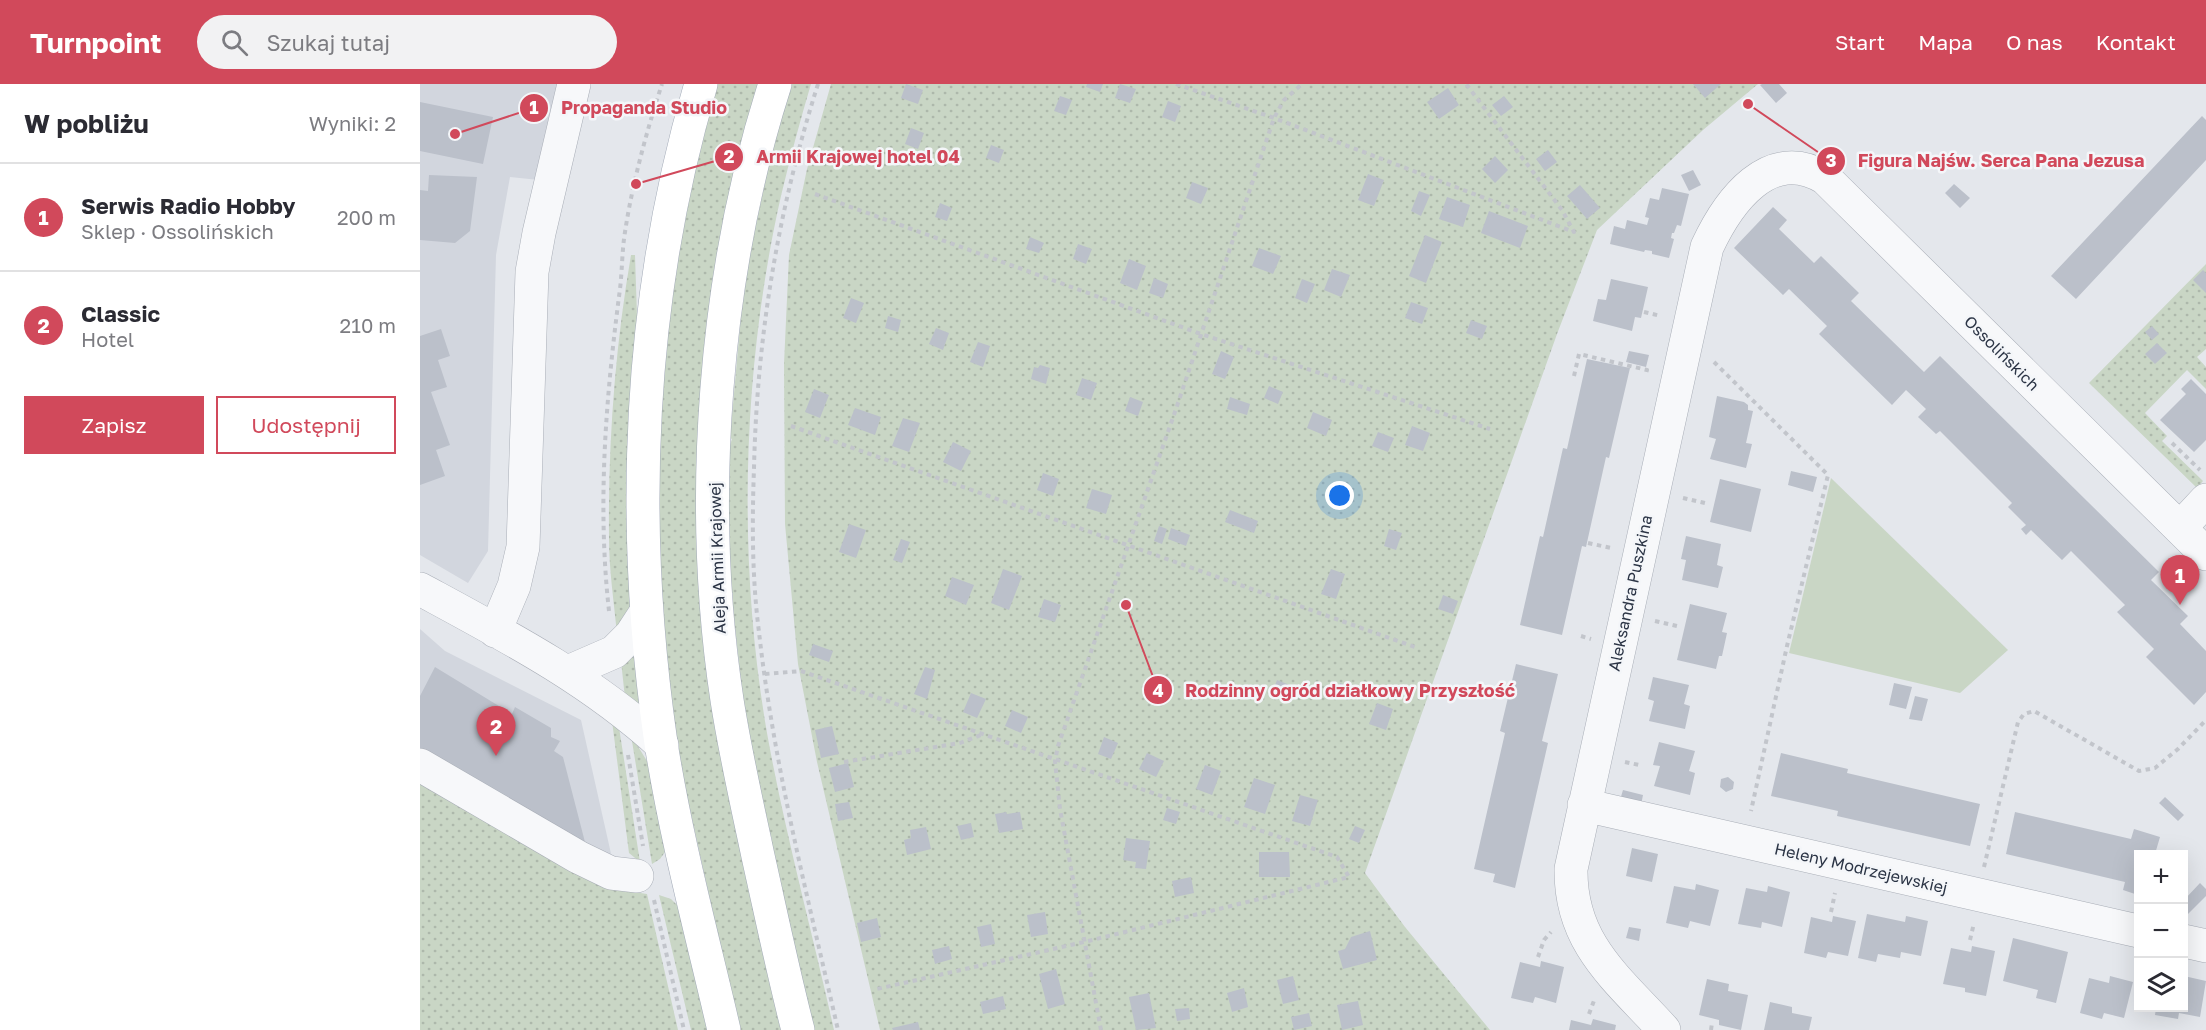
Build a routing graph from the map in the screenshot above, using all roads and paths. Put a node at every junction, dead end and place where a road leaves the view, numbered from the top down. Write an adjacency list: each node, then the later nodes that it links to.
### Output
1 (574, 84): 27 (street)
2 (701, 84): 26 (main road)
3 (775, 84): 50 (main road, Aleja Armii Krajowej)
4 (818, 84): 30 (path)
5 (1176, 84): 8 (path)
6 (1302, 84): 8 (path)
7 (1466, 84): 8 (path)
8 (1274, 118): 11 (path)
9 (1790, 167): 12 (street, Aleksandra Puszkina); 20 (street, Ossolińskich)
10 (815, 194): 11 (path)
11 (1201, 334): 16 (path); 22 (path)
12 (1685, 344): 37 (street, Aleksandra Puszkina); 38 (path)
13 (1574, 376): 14 (path)
14 (1656, 376)
15 (791, 426): 22 (path)
16 (1490, 429)
17 (2172, 443): 18 (path)
18 (2206, 476)
19 (2206, 500): 20 (street)
20 (2180, 528): 24 (street, Ossolińskich)
21 (1588, 543): 23 (path)
22 (1129, 544): 28 (path); 34 (path)
23 (1618, 550)
24 (2206, 554)
25 (420, 589): 27 (street)
26 (646, 612): 29 (street); 33 (main road)
27 (495, 631): 29 (street)
28 (1418, 648)
29 (568, 672): 33 (street)
30 (765, 674): 32 (path); 51 (path)
31 (2206, 720): 40 (path)
32 (981, 734): 34 (path); 35 (path)
33 (662, 745): 49 (main road)
34 (1056, 761): 43 (path); 43 (path)
35 (844, 762)
36 (420, 765): 39 (street)
37 (1584, 805): 38 (street, Heleny Modrzejewskiej); 53 (street, Aleksandra Puszkina)
38 (1744, 841): 40 (street, Heleny Modrzejewskiej)
39 (637, 876)
40 (1977, 894): 42 (street, Heleny Modrzejewskiej)
41 (1558, 929): 46 (path)
42 (2134, 930)
43 (1084, 942): 47 (path); 52 (path)
44 (2188, 942): 45 (street)
45 (2206, 946)
46 (1538, 957)
47 (877, 989)
48 (1712, 1023): 54 (path)
49 (724, 1030)
50 (798, 1030)
51 (838, 1030)
52 (1101, 1030)
53 (1664, 1030)
54 (1711, 1030)

